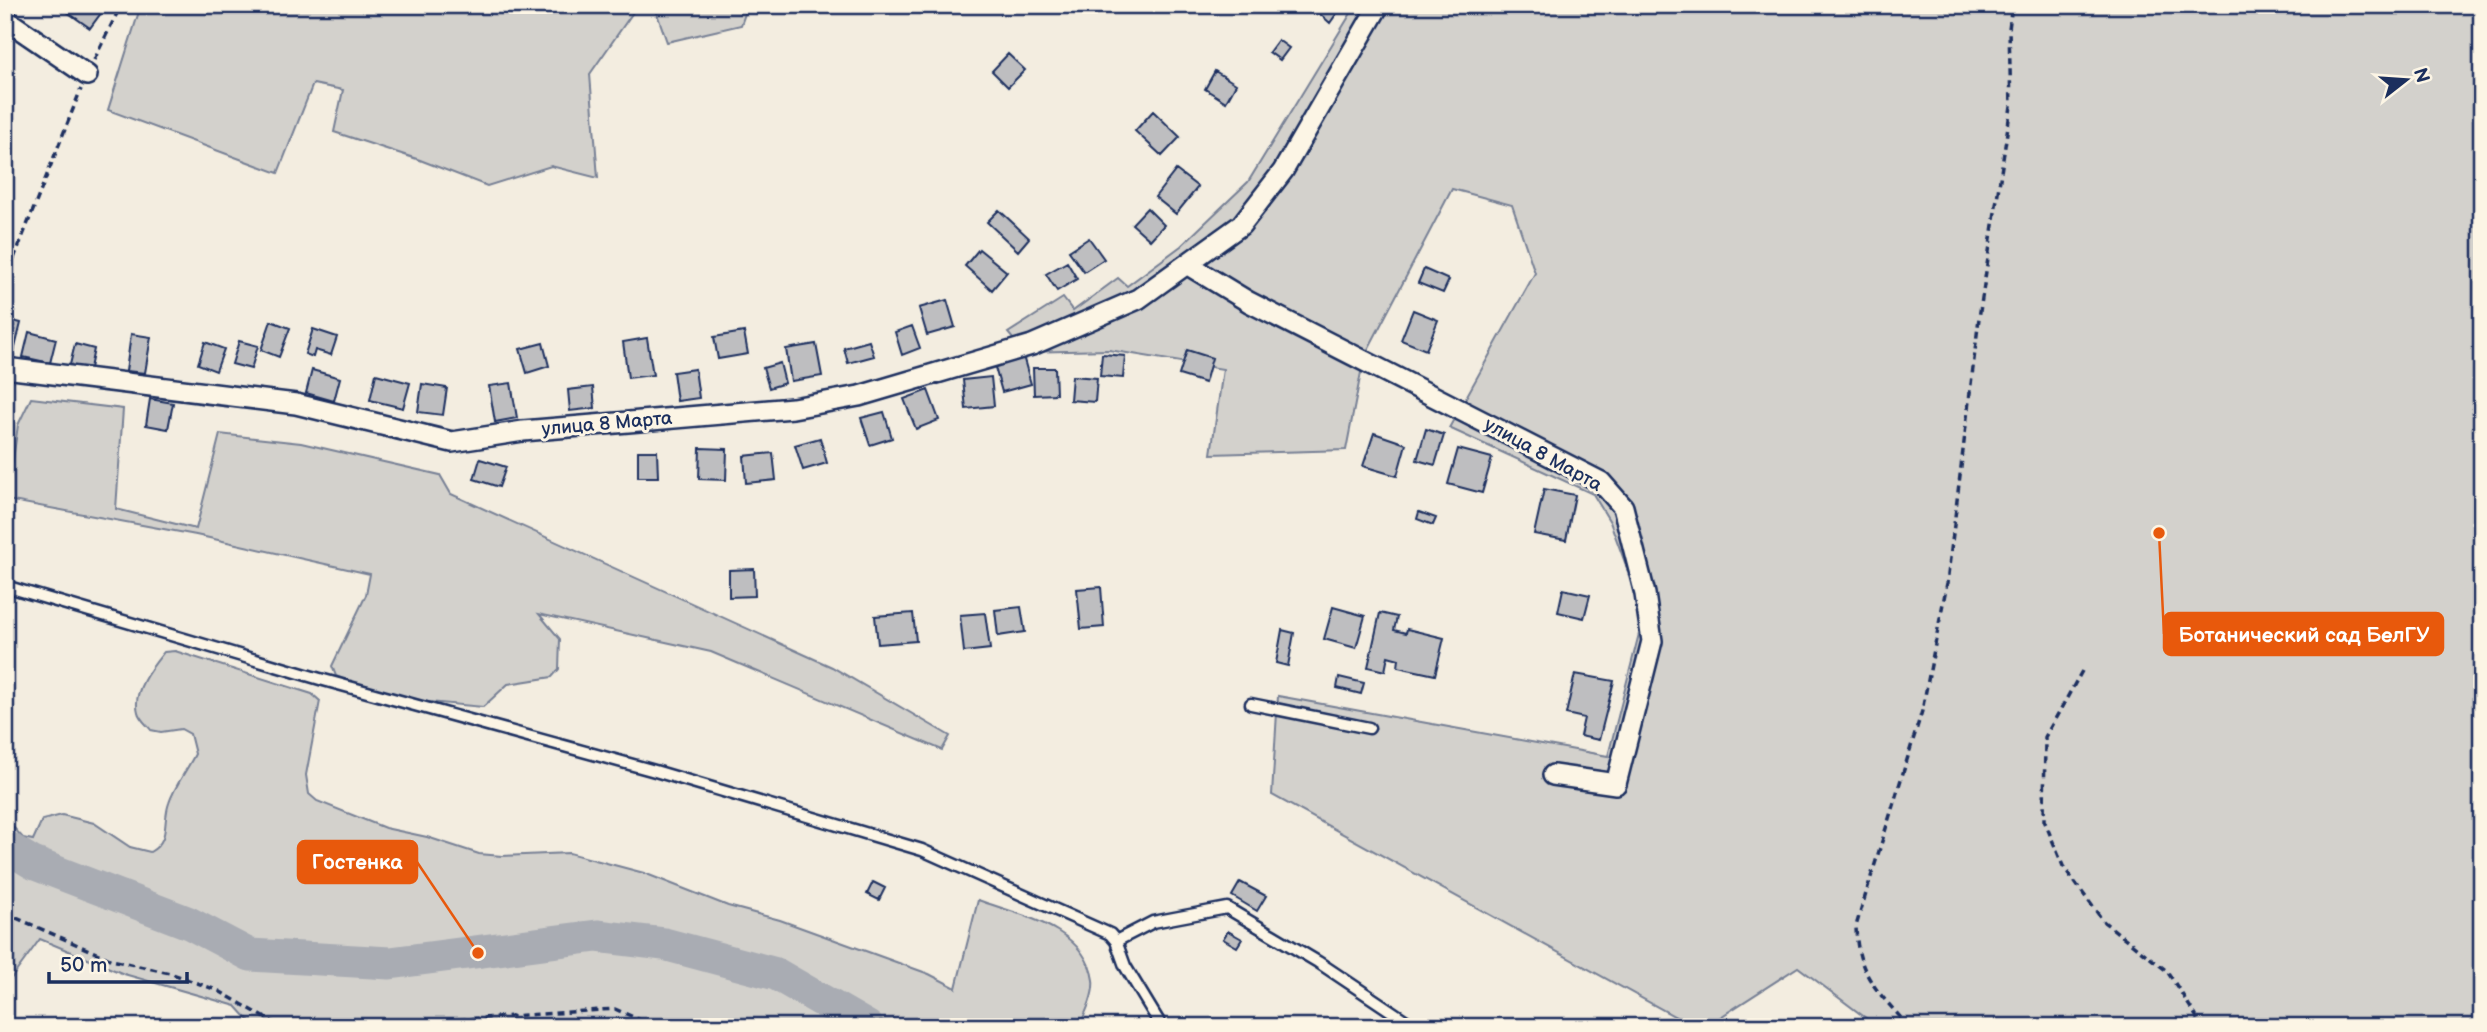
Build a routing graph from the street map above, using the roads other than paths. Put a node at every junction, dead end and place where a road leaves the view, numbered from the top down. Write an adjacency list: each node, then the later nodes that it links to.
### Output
1 (1380, 5): 4 (street, улица 8 Марта)
2 (5, 19): 3 (street)
3 (87, 75)
4 (1188, 265): 5 (street, улица 8 Марта); 9 (street, улица 8 Марта)
5 (5, 368)
6 (5, 586): 10 (lane)
7 (1251, 704): 8 (lane)
8 (1369, 728)
9 (1553, 775)
10 (1116, 941): 11 (lane); 12 (lane)
11 (1161, 1027)
12 (1415, 1027)

